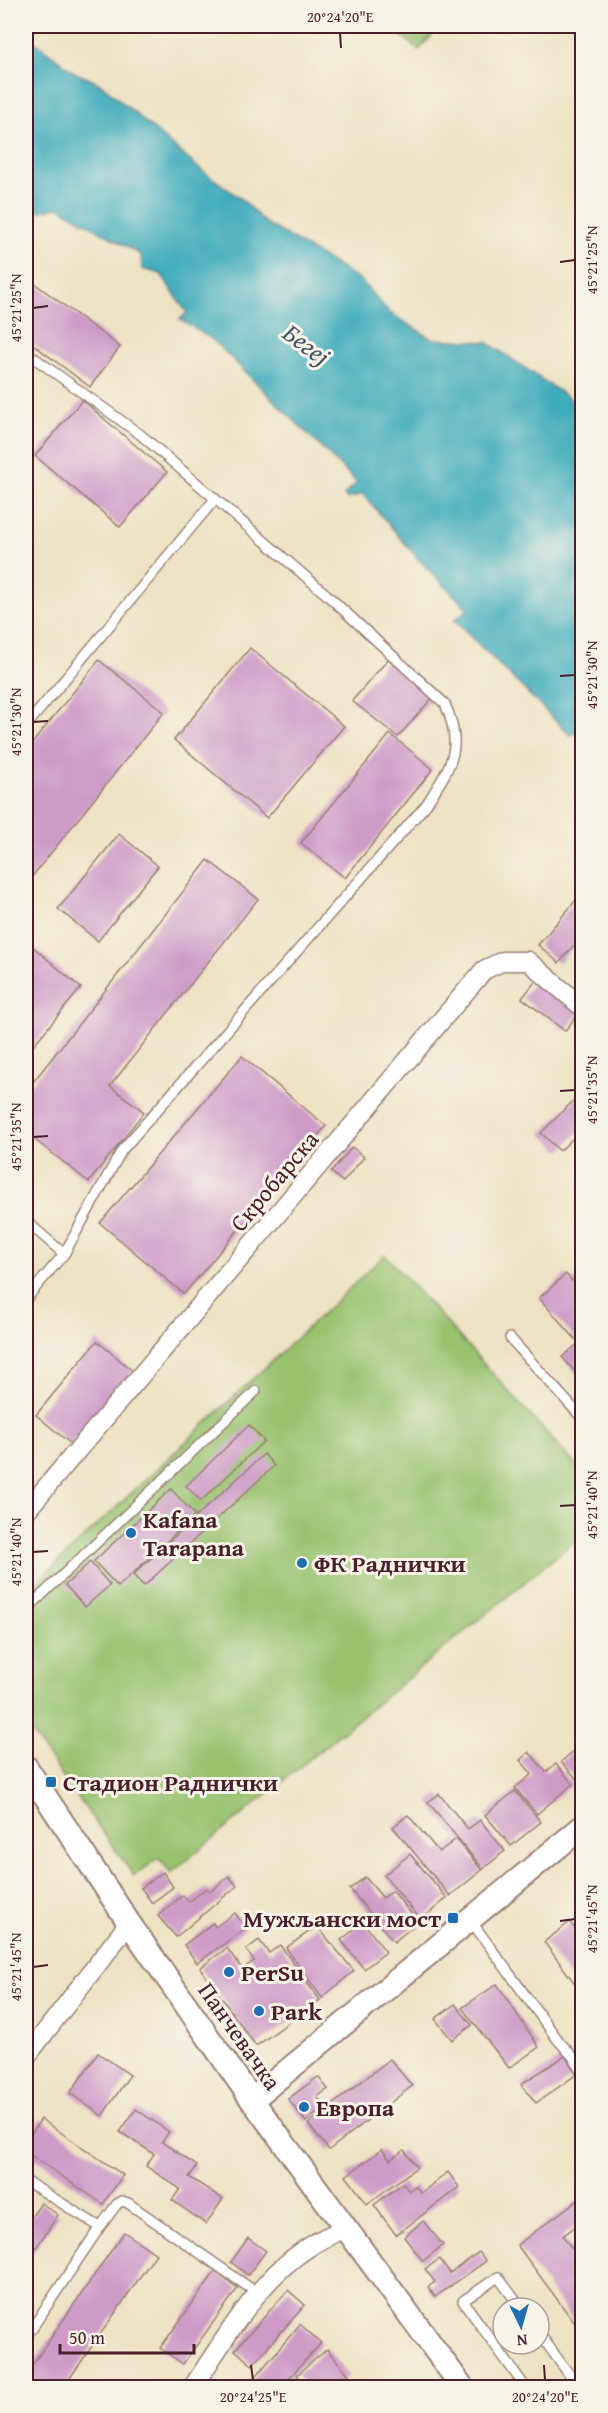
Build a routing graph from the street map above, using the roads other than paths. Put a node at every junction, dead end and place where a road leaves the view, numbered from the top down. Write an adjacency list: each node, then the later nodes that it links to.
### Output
1 (26, 352): 2 (lane)
2 (215, 499): 3 (lane); 6 (lane)
3 (26, 726)
4 (582, 1007): 11 (street, Скробарска)
5 (26, 1221): 6 (lane)
6 (64, 1254): 7 (lane)
7 (26, 1299)
8 (510, 1338): 10 (lane)
9 (256, 1391): 12 (lane)
10 (582, 1418)
11 (26, 1511)
12 (26, 1610)
13 (26, 1767): 15 (street, Панчевачка)
14 (26, 1793): 15 (lane)
15 (48, 1799): 18 (street, Панчевачка)
16 (582, 1827): 17 (street)
17 (471, 1920): 20 (lane); 21 (street)
18 (129, 1923): 19 (street); 21 (street, Панчевачка)
19 (26, 2055)
20 (582, 2074)
21 (252, 2100): 24 (street, Панчевачка)
22 (26, 2181): 23 (lane)
23 (100, 2227): 25 (lane); 27 (lane)
24 (345, 2229): 25 (street); 33 (street, Панчевачка)
25 (257, 2293): 32 (street)
26 (512, 2296): 28 (lane)
27 (26, 2337)
28 (491, 2340)
29 (551, 2348): 31 (lane)
30 (503, 2356): 34 (lane)
31 (581, 2387)
32 (192, 2388)
33 (463, 2388)
34 (526, 2388)

